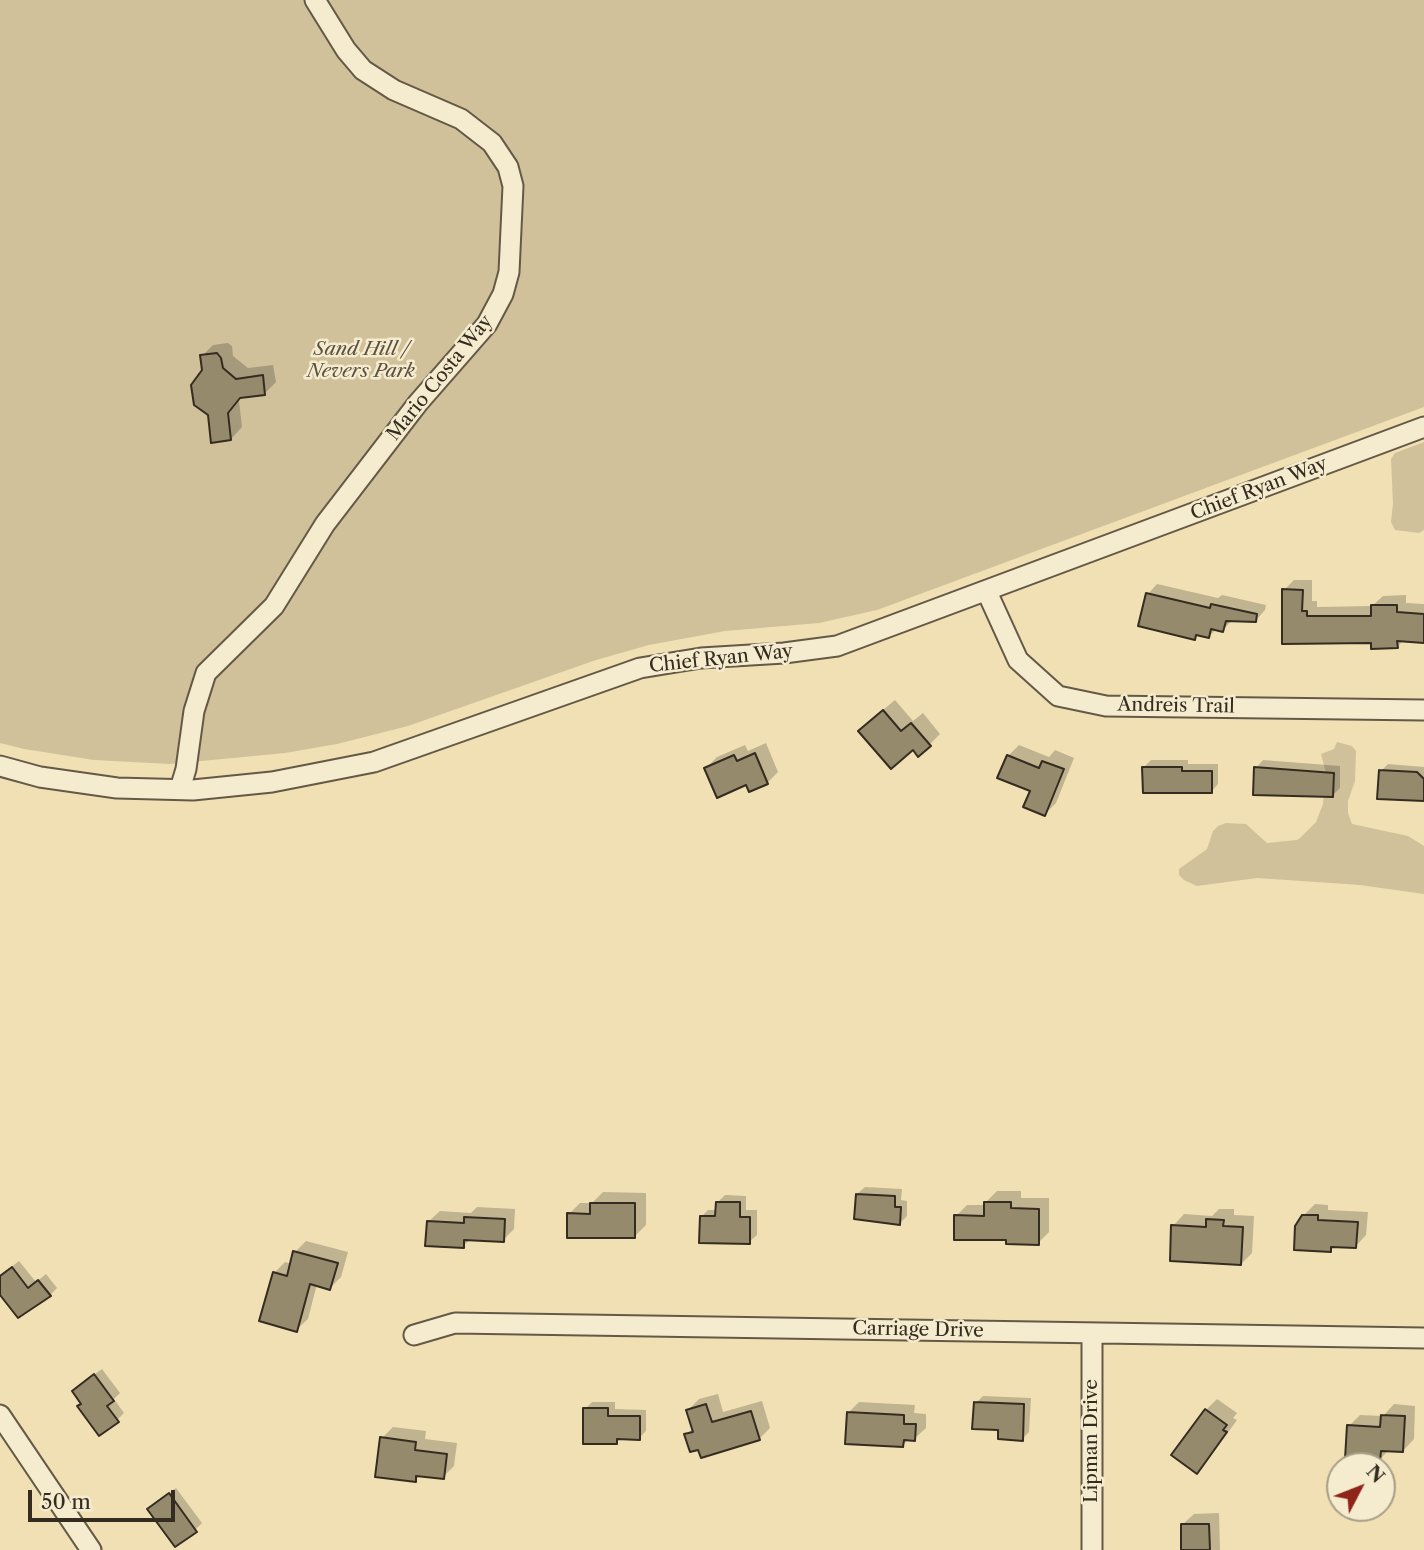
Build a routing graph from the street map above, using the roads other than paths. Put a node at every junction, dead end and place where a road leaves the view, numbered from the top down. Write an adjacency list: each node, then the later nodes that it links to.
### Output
1 (315, 0): 6 (street, Mario Costa Way)
2 (1424, 427): 3 (street, Chief Ryan Way)
3 (987, 592): 4 (street, Andreis Trail); 6 (street, Chief Ryan Way)
4 (1424, 710)
5 (0, 766): 6 (street, Chief Ryan Way)
6 (180, 789)
7 (1092, 1333): 8 (street, Carriage Drive); 9 (street, Carriage Drive); 12 (street, Lipman Drive)
8 (414, 1335)
9 (1424, 1338)
10 (0, 1415): 11 (street)
11 (91, 1550)
12 (1092, 1550)

